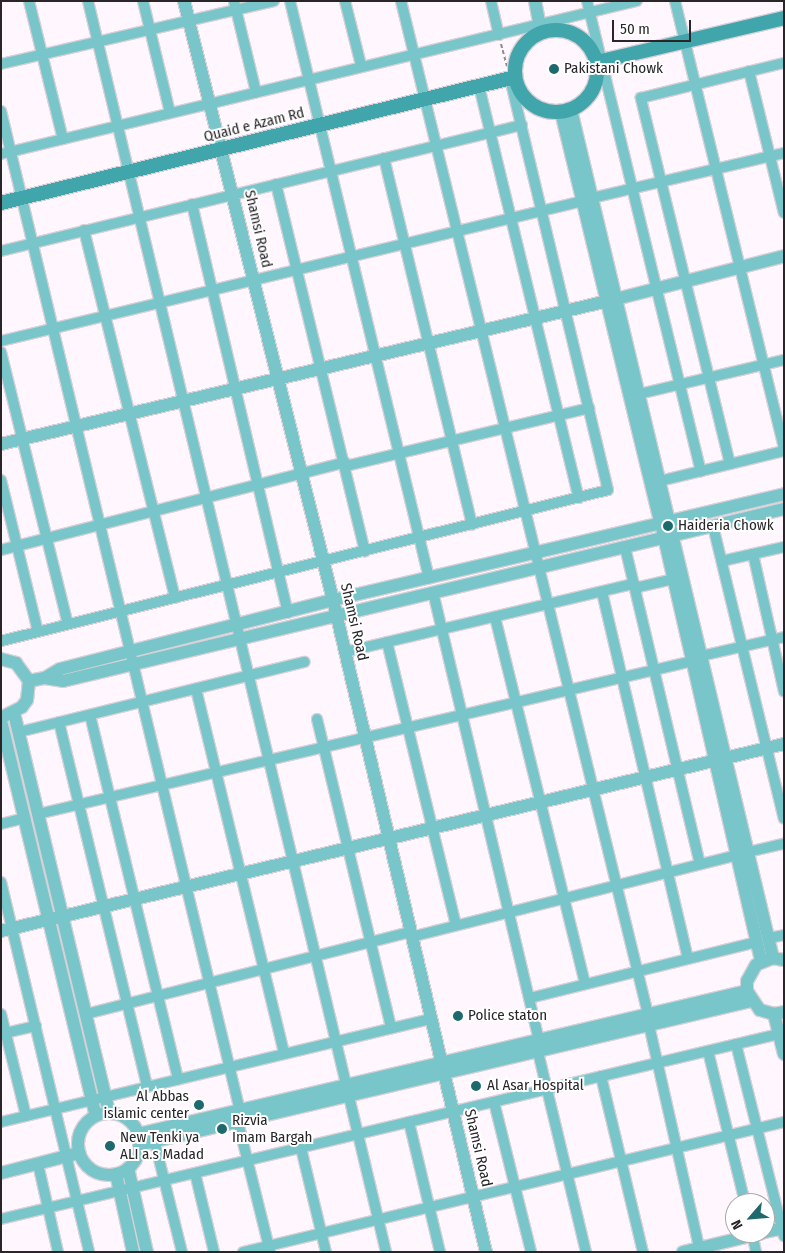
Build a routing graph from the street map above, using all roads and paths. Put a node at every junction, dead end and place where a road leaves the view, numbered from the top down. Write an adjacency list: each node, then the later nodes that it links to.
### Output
1 (29, 1): 23 (street)
2 (88, 1): 21 (street)
3 (143, 1): 19 (street)
4 (184, 1): 17 (street, Shamsi Road)
5 (274, 1): 14 (street)
6 (290, 1): 31 (street)
7 (345, 1): 28 (street)
8 (401, 1): 24 (street)
9 (491, 1): 20 (street)
10 (535, 1): 18 (street)
11 (587, 1): 15 (street)
12 (637, 1): 15 (street)
13 (675, 1): 22 (street)
14 (235, 6): 17 (street); 34 (street)
15 (590, 12): 18 (street); 25 (street)
16 (784, 18): 22 (main road)
17 (189, 20): 19 (street); 36 (street, Shamsi Road)
18 (540, 28): 20 (street); 25 (main road); 30 (main road)
19 (150, 29): 21 (street); 39 (street)
20 (499, 35): 24 (street); 30 (path)
21 (98, 41): 23 (street); 41 (street)
22 (684, 42): 25 (main road); 32 (street)
23 (42, 54): 26 (street); 44 (street)
24 (414, 54): 28 (street); 35 (street)
25 (600, 61): 38 (main road); 56 (street)
26 (1, 64)
27 (784, 64): 29 (street)
28 (361, 66): 31 (street)
29 (750, 71): 32 (street); 49 (street)
30 (512, 78): 33 (main road, Quaid e Azam Rd); 38 (main road); 40 (street)
31 (309, 79): 34 (street); 42 (street)
32 (695, 85): 51 (street); 54 (street)
33 (479, 86): 35 (main road, Quaid e Azam Rd); 43 (street)
34 (256, 92): 36 (street)
35 (425, 100): 42 (main road, Quaid e Azam Rd); 45 (street)
36 (210, 104): 39 (street); 46 (street, Shamsi Road)
37 (1, 110): 47 (street)
38 (566, 111): 59 (street)
39 (170, 113): 41 (street)
40 (522, 125): 43 (street); 62 (street)
41 (118, 126): 44 (street); 53 (street)
42 (320, 126): 46 (main road, Quaid e Azam Rd); 52 (street)
43 (491, 132): 45 (street); 65 (street)
44 (63, 139): 47 (street)
45 (436, 146): 50 (street); 67 (street)
46 (222, 150): 53 (main road, Quaid e Azam Rd); 57 (street, Shamsi Road)
47 (6, 153): 58 (street)
48 (784, 153): 49 (street)
49 (770, 156): 51 (street); 63 (street)
50 (384, 158): 52 (street); 69 (street)
51 (716, 169): 54 (street); 73 (street)
52 (331, 171): 55 (street); 71 (street)
53 (128, 173): 58 (main road, Quaid e Azam Rd); 64 (street)
54 (662, 182): 56 (street); 76 (street)
55 (276, 184): 57 (street); 74 (street)
56 (633, 188): 59 (street); 77 (street)
57 (233, 194): 61 (street); 75 (street, Shamsi Road)
58 (22, 198): 60 (main road, Quaid e Azam Rd); 68 (street)
59 (588, 199): 62 (street); 79 (street)
60 (1, 203)
61 (192, 204): 64 (street); 78 (street)
62 (542, 210): 65 (street); 81 (street)
63 (784, 213)
64 (138, 217): 66 (street); 80 (street)
65 (511, 218): 67 (street); 83 (street)
66 (84, 230): 68 (street); 82 (street)
67 (456, 231): 69 (street); 85 (street)
68 (33, 243): 70 (street); 84 (street)
69 (404, 244): 71 (street); 87 (street)
70 (1, 250)
71 (352, 256): 74 (street); 89 (street)
72 (784, 256): 73 (street)
73 (739, 266): 76 (street); 91 (street)
74 (298, 269): 75 (street); 92 (street)
75 (253, 280): 78 (street); 93 (street, Shamsi Road)
76 (685, 281): 77 (street); 94 (street)
77 (657, 288): 79 (street); 95 (street)
78 (212, 290): 80 (street); 96 (street)
79 (612, 300): 81 (street); 97 (street); 122 (street)
80 (160, 302): 82 (street); 98 (street)
81 (566, 311): 83 (street); 99 (street)
82 (105, 316): 84 (street); 100 (street)
83 (536, 318): 85 (street); 101 (street)
84 (53, 328): 86 (street); 102 (street)
85 (480, 331): 87 (street); 103 (street)
86 (1, 340)
87 (428, 343): 89 (street); 105 (street)
88 (1, 352): 104 (street)
89 (376, 355): 92 (street); 108 (street)
90 (784, 360): 91 (street)
91 (763, 365): 94 (street); 107 (street)
92 (322, 368): 93 (street); 109 (street)
93 (276, 378): 96 (street); 112 (street, Shamsi Road)
94 (709, 378): 95 (street); 110 (street)
95 (680, 384): 97 (street); 111 (street)
96 (235, 388): 98 (street); 115 (street)
97 (639, 394): 114 (street)
98 (182, 401): 100 (street); 117 (street)
99 (589, 408): 101 (street); 118 (street)
100 (129, 413): 102 (street); 120 (street)
101 (559, 416): 103 (street); 118 (street)
102 (76, 426): 104 (street); 123 (street)
103 (504, 428): 105 (street); 121 (street)
104 (23, 439): 106 (street); 127 (street)
105 (452, 441): 108 (street); 124 (street)
106 (1, 444)
107 (784, 450): 110 (street)
108 (399, 453): 109 (street); 128 (street)
109 (346, 464): 112 (street); 133 (street)
110 (730, 464): 111 (street)
111 (701, 471): 114 (street)
112 (300, 473): 115 (street); 137 (street, Shamsi Road)
113 (1, 480): 129 (street)
114 (660, 481): 122 (street)
115 (258, 484): 117 (street); 139 (street)
116 (784, 494): 122 (street)
117 (206, 496): 120 (street); 143 (street)
118 (579, 498): 121 (street)
119 (784, 509): 125 (street)
120 (154, 512): 123 (street); 146 (street)
121 (524, 512): 124 (street); 134 (street)
122 (666, 523): 126 (street); 134 (street)
123 (100, 525): 127 (street); 149 (street)
124 (472, 525): 128 (street)
125 (714, 526): 126 (street); 136 (street)
126 (669, 536): 130 (street); 141 (street); 166 (street)
127 (47, 538): 129 (street); 153 (street)
128 (420, 538): 133 (street); 140 (street)
129 (17, 546): 132 (street); 156 (street)
130 (625, 547): 138 (street); 142 (street)
131 (784, 547): 135 (street)
132 (1, 550)
133 (365, 551): 137 (street)
134 (534, 554): 138 (street); 140 (street)
135 (752, 554): 136 (street); 159 (street)
136 (722, 561): 162 (street)
137 (322, 562): 139 (street); 147 (street, Shamsi Road)
138 (538, 568): 144 (street); 148 (street)
139 (278, 573): 143 (street); 150 (street)
140 (429, 578): 147 (street)
141 (674, 579): 142 (street); 166 (street)
142 (634, 584): 145 (street); 169 (street)
143 (228, 585): 146 (street); 154 (street)
144 (433, 592): 151 (street); 155 (street)
145 (602, 592): 148 (street); 172 (street)
146 (175, 598): 149 (street)
147 (333, 600): 150 (street); 151 (street, Shamsi Road)
148 (547, 605): 152 (street); 175 (street)
149 (121, 611): 153 (street); 163 (street)
150 (288, 613): 154 (street)
151 (336, 616): 158 (street); 164 (street, Shamsi Road)
152 (495, 617): 155 (street); 178 (street)
153 (68, 624): 156 (street)
154 (238, 625): 158 (street); 163 (street)
155 (442, 629): 161 (street); 181 (street)
156 (38, 632): 160 (street)
157 (784, 637): 159 (street)
158 (241, 638): 168 (street); 170 (street)
159 (772, 640): 162 (street); 176 (street)
160 (1, 641)
161 (387, 642): 164 (street); 185 (street)
162 (743, 646): 166 (street); 190 (street)
163 (129, 651): 168 (street); 171 (street)
164 (344, 652): 187 (street, Shamsi Road)
165 (1, 659): 173 (street)
166 (697, 659): 169 (street); 191 (street)
167 (305, 662): 170 (street)
168 (132, 664): 171 (street); 177 (street)
169 (654, 670): 172 (street); 193 (street)
170 (250, 676): 174 (street); 192 (street)
171 (45, 678): 173 (street)
172 (622, 678): 175 (street); 195 (street)
173 (29, 682): 179 (street)
174 (196, 689): 177 (street); 194 (street)
175 (568, 690): 178 (street); 197 (street)
176 (784, 692)
177 (141, 702): 180 (street); 196 (street)
178 (516, 702): 181 (street); 199 (street)
179 (8, 714): 186 (street)
180 (90, 714): 184 (street); 198 (street)
181 (462, 715): 185 (street); 202 (street)
182 (316, 719): 189 (street)
183 (1, 720): 203 (street)
184 (59, 722): 186 (street); 200 (street)
185 (408, 728): 187 (street); 206 (street)
186 (19, 732): 201 (street)
187 (364, 738): 189 (street); 207 (street, Shamsi Road)
188 (784, 744): 190 (street)
189 (324, 748): 192 (street); 209 (street)
190 (768, 748): 191 (street); 204 (street)
191 (721, 759): 193 (street); 210 (street)
192 (270, 760): 194 (street); 211 (street)
193 (677, 770): 195 (street); 212 (street)
194 (216, 773): 196 (street); 214 (street)
195 (646, 777): 197 (street); 213 (street)
196 (162, 786): 198 (street); 217 (street)
197 (592, 789): 199 (street); 216 (street)
198 (110, 798): 200 (street); 218 (street)
199 (540, 802): 202 (street); 219 (street)
200 (79, 805): 201 (street); 220 (street)
201 (38, 814): 222 (street)
202 (486, 814): 206 (street); 221 (street)
203 (25, 818): 205 (street); 223 (street)
204 (784, 819)
205 (1, 824)
206 (432, 827): 207 (street); 224 (street)
207 (387, 837): 209 (street); 226 (street, Shamsi Road)
208 (784, 844): 210 (street)
209 (348, 847): 211 (street); 229 (street)
210 (742, 854): 212 (street); 228 (street); 230 (street)
211 (294, 860): 214 (street); 231 (street)
212 (700, 864): 213 (street)
213 (668, 872): 216 (street); 232 (street)
214 (241, 873): 217 (street); 235 (street)
215 (1, 882): 225 (street)
216 (616, 885): 219 (street); 236 (street)
217 (186, 886): 218 (street); 237 (street)
218 (134, 898): 220 (street); 239 (street)
219 (564, 898): 221 (street); 238 (street)
220 (103, 906): 222 (street); 242 (street)
221 (510, 912): 224 (street); 241 (street)
222 (63, 916): 223 (street); 245 (street)
223 (50, 919): 225 (street); 267 (street)
224 (456, 925): 226 (street)
225 (7, 930): 248 (street)
226 (410, 935): 229 (street); 246 (street, Shamsi Road)
227 (784, 935): 228 (street)
228 (768, 938): 233 (street)
229 (371, 942): 231 (street); 249 (street)
230 (756, 942): 232 (street); 234 (street)
231 (316, 956): 235 (street); 252 (street)
232 (688, 958): 236 (street)
233 (779, 959): 234 (street)
234 (761, 962): 240 (street)
235 (264, 969): 237 (street); 256 (street)
236 (638, 971): 238 (street); 247 (street)
237 (209, 983): 239 (street); 259 (street)
238 (585, 984): 241 (street)
239 (158, 996): 242 (street); 262 (street)
240 (749, 996): 243 (street); 247 (street)
241 (530, 998): 254 (street)
242 (127, 1004): 245 (street); 263 (street)
243 (779, 1013): 251 (street)
244 (1, 1014): 250 (street)
245 (86, 1014): 266 (street)
246 (431, 1019): 249 (street); 260 (street, Shamsi Road)
247 (649, 1020): 254 (street); 258 (street)
248 (36, 1026): 250 (street); 269 (street)
249 (392, 1028): 252 (street)
250 (4, 1033): 273 (street)
251 (779, 1034): 253 (street); 257 (street)
252 (337, 1042): 256 (street); 265 (street)
253 (736, 1044): 255 (street); 277 (street)
254 (539, 1046): 260 (street); 264 (street)
255 (708, 1051): 258 (street); 280 (street)
256 (284, 1054): 259 (street)
257 (784, 1054)
258 (658, 1063): 261 (street); 283 (street)
259 (230, 1067): 262 (street); 272 (street)
260 (443, 1069): 265 (street); 270 (street, Shamsi Road)
261 (601, 1076): 264 (street); 286 (street)
262 (178, 1080): 263 (street)
263 (147, 1087): 266 (street)
264 (547, 1089): 268 (street); 292 (street)
265 (348, 1091): 272 (street); 278 (street)
266 (105, 1097): 267 (street); 271 (street)
267 (92, 1100): 269 (street); 271 (street)
268 (494, 1102): 270 (street); 294 (street)
269 (56, 1109): 273 (street); 284 (street)
270 (453, 1112): 275 (street); 297 (street, Shamsi Road)
271 (102, 1115): 281 (street); 284 (street)
272 (238, 1115): 279 (street); 285 (street)
273 (26, 1116): 274 (street)
274 (1, 1122)
275 (409, 1122): 278 (street); 299 (street)
276 (784, 1122): 277 (street)
277 (757, 1129): 280 (street); 303 (street)
278 (359, 1134): 282 (street); 302 (street)
279 (153, 1136): 281 (street); 293 (street)
280 (728, 1136): 283 (street); 296 (street)
281 (138, 1140): 288 (street)
282 (301, 1148): 285 (street); 304 (street)
283 (676, 1148): 286 (street); 307 (street)
284 (73, 1155): 287 (street); 291 (street); 298 (street)
285 (247, 1160): 290 (street); 306 (street)
286 (621, 1161): 292 (street); 321 (street)
287 (38, 1164): 289 (street); 300 (street)
288 (128, 1168): 291 (street); 295 (street)
289 (1, 1173)
290 (194, 1173): 293 (street); 313 (street)
291 (116, 1174): 295 (street)
292 (568, 1174): 294 (street); 320 (street)
293 (164, 1180): 295 (street); 312 (street)
294 (515, 1187): 297 (street); 319 (street)
295 (126, 1189): 298 (street); 310 (street); 311 (street)
296 (742, 1193)
297 (473, 1197): 299 (street); 318 (street, Shamsi Road)
298 (77, 1201): 300 (street); 309 (street)
299 (429, 1207): 302 (street); 317 (street)
300 (48, 1208): 301 (street); 308 (street)
301 (1, 1219)
302 (379, 1219): 304 (street); 316 (street)
303 (783, 1231)
304 (322, 1233): 306 (street); 315 (street)
305 (725, 1243): 307 (street)
306 (269, 1249): 314 (street)
307 (699, 1250): 322 (street)
308 (58, 1252)
309 (89, 1252)
310 (133, 1252)
311 (147, 1252)
312 (182, 1252)
313 (214, 1252)
314 (243, 1252)
315 (326, 1252)
316 (386, 1252)
317 (440, 1252)
318 (486, 1252)
319 (531, 1252)
320 (586, 1252)
321 (643, 1252)
322 (683, 1252)

